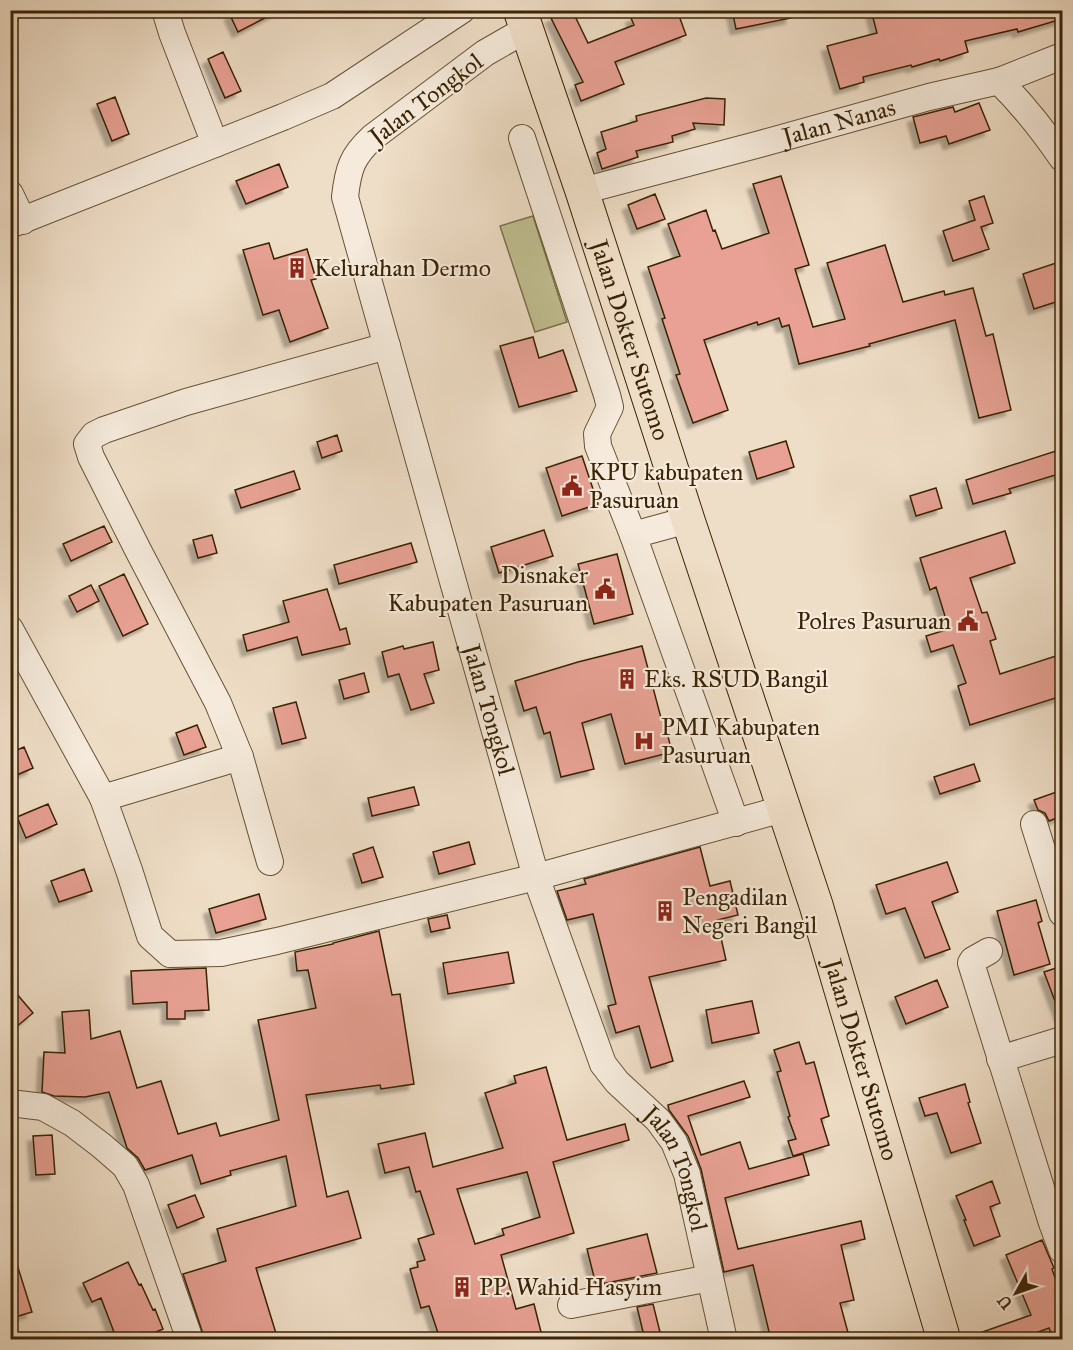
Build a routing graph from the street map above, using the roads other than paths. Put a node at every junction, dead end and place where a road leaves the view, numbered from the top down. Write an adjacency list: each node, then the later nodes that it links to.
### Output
1 (165, 10): 7 (street)
2 (462, 10): 7 (street)
3 (521, 17): 9 (highway, Jalan Dokter Sutomo); 12 (street, Jalan Tongkol)
4 (1062, 56): 5 (street, Jalan Nanas)
5 (999, 81): 8 (street); 9 (street, Jalan Nanas)
6 (522, 138): 14 (street)
7 (215, 144): 11 (street)
8 (1062, 158)
9 (582, 190): 13 (highway, Jalan Dokter Sutomo)
10 (10, 194): 11 (street)
11 (17, 223)
12 (387, 346): 16 (street); 22 (street, Jalan Tongkol)
13 (688, 520): 14 (street); 18 (highway, Jalan Dokter Sutomo)
14 (633, 535): 19 (street)
15 (10, 629): 17 (street)
16 (240, 757): 17 (street); 21 (street)
17 (103, 798): 22 (street)
18 (783, 809): 19 (street); 33 (highway, Jalan Dokter Sutomo)
19 (736, 823): 22 (street)
20 (1034, 824): 23 (street)
21 (270, 862)
22 (536, 877): 29 (street, Jalan Tongkol)
23 (1062, 913)
24 (989, 951): 26 (street)
25 (1062, 1040): 26 (street)
26 (1000, 1059): 28 (street)
27 (10, 1103): 31 (street)
28 (1062, 1250)
29 (710, 1278): 30 (street); 32 (street, Jalan Tongkol)
30 (571, 1305)
31 (190, 1340)
32 (724, 1340)
33 (944, 1340)

